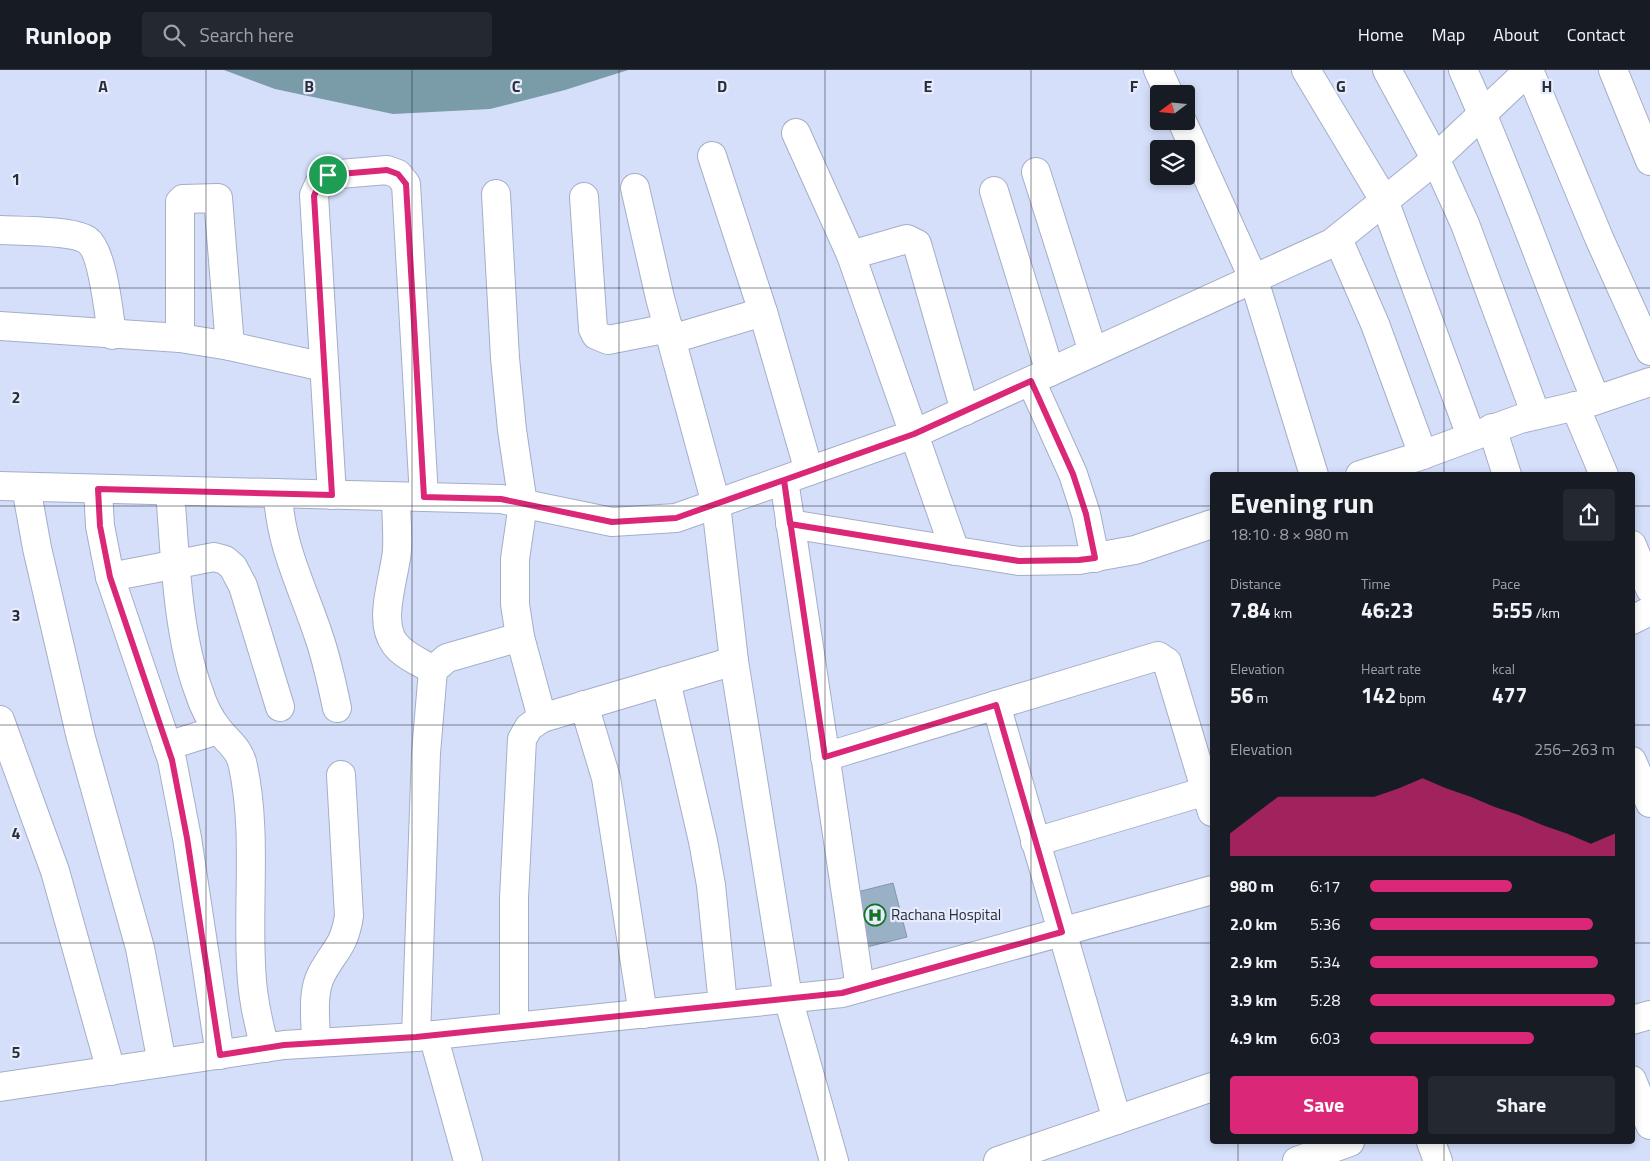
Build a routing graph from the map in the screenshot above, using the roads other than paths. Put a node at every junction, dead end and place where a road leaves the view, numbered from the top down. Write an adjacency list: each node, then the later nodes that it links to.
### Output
1 (1158, 70): 7 (street)
2 (1306, 70): 19 (street)
3 (1387, 70): 12 (street)
4 (1463, 70): 8 (street)
5 (1529, 70): 8 (street); 30 (street)
6 (1613, 70): 13 (street)
7 (1165, 85)
8 (1483, 114): 12 (street); 35 (street)
9 (1186, 130): 23 (street)
10 (796, 132): 22 (street)
11 (712, 156): 24 (street)
12 (1435, 158): 19 (street); 37 (street)
13 (1650, 162)
14 (1036, 172): 31 (street)
15 (636, 188): 26 (street)
16 (994, 191): 33 (street)
17 (496, 194): 53 (street)
18 (584, 197): 26 (street)
19 (1384, 200): 21 (street); 38 (street)
20 (0, 230): 27 (street)
21 (1338, 239): 23 (street); 40 (street)
22 (851, 255): 36 (street); 39 (street)
23 (1254, 280): 31 (street); 41 (street)
24 (763, 312): 26 (street); 45 (street)
25 (0, 326): 27 (street)
26 (671, 334): 54 (street)
27 (112, 335): 28 (street)
28 (180, 338): 29 (street); 29 (street)
29 (230, 346): 32 (street)
30 (1650, 351)
31 (1093, 352): 33 (street)
32 (324, 367): 50 (street); 52 (street)
33 (1040, 376): 36 (street); 59 (street)
34 (1650, 382): 35 (street)
35 (1586, 403): 37 (street); 44 (street)
36 (965, 411): 39 (street)
37 (1536, 415): 38 (street)
38 (1481, 432): 40 (street); 43 (street)
39 (914, 434): 45 (street); 57 (street)
40 (1418, 463): 42 (street)
41 (1313, 472)
42 (1374, 472)
43 (1505, 472)
44 (1603, 472)
45 (796, 476): 54 (street); 55 (street)
46 (13, 486): 47 (street); 98 (street)
47 (98, 489): 48 (street); 61 (street)
48 (170, 491): 49 (street); 60 (street)
49 (278, 493): 50 (street); 72 (street)
50 (332, 495): 51 (street)
51 (396, 497): 52 (street); 67 (street)
52 (424, 497): 53 (street)
53 (523, 504): 54 (street); 65 (street)
54 (716, 504): 66 (street)
55 (790, 524): 57 (street); 78 (street)
56 (1210, 525): 59 (street)
57 (955, 551): 59 (street)
58 (1635, 552): 62 (street)
59 (1095, 558)
60 (176, 566): 61 (street); 71 (street); 75 (street)
61 (110, 577): 76 (street)
62 (1650, 589)
63 (1650, 611): 64 (street)
64 (1635, 618)
65 (520, 636): 67 (street); 73 (street)
66 (734, 661): 68 (street); 88 (street)
67 (433, 670): 94 (street)
68 (666, 681): 69 (street); 89 (street)
69 (584, 705): 73 (street); 90 (street)
70 (996, 705): 78 (street); 82 (street); 84 (street)
71 (280, 707)
72 (337, 708)
73 (542, 718): 93 (street)
74 (0, 720): 99 (street)
75 (218, 730): 76 (street); 96 (street)
76 (167, 746): 97 (street)
77 (1650, 753): 79 (street)
78 (825, 757): 87 (street)
79 (1635, 759)
80 (1635, 767): 83 (street)
81 (341, 775): 95 (street)
82 (1209, 801): 84 (street)
83 (1650, 803)
84 (1035, 842): 86 (street)
85 (1210, 891): 86 (street)
86 (1062, 932): 87 (street); 103 (street)
87 (860, 988): 88 (street)
88 (788, 998): 89 (street); 109 (street)
89 (723, 1005): 90 (street)
90 (644, 1014): 93 (street)
91 (1650, 1014): 92 (street)
92 (1635, 1019)
93 (514, 1027): 94 (street)
94 (425, 1036): 95 (street); 108 (street)
95 (316, 1043): 96 (street)
96 (265, 1048): 97 (street)
97 (220, 1055): 98 (street)
98 (162, 1063): 99 (street)
99 (111, 1071): 100 (street)
100 (0, 1087)
101 (1635, 1088): 104 (street)
102 (1210, 1089): 103 (street)
103 (1117, 1120): 107 (street)
104 (1650, 1125)
105 (1344, 1144): 110 (street)
106 (1432, 1144): 111 (street)
107 (1008, 1159)
108 (468, 1161)
109 (834, 1161)
110 (1296, 1161)
111 (1438, 1161)

